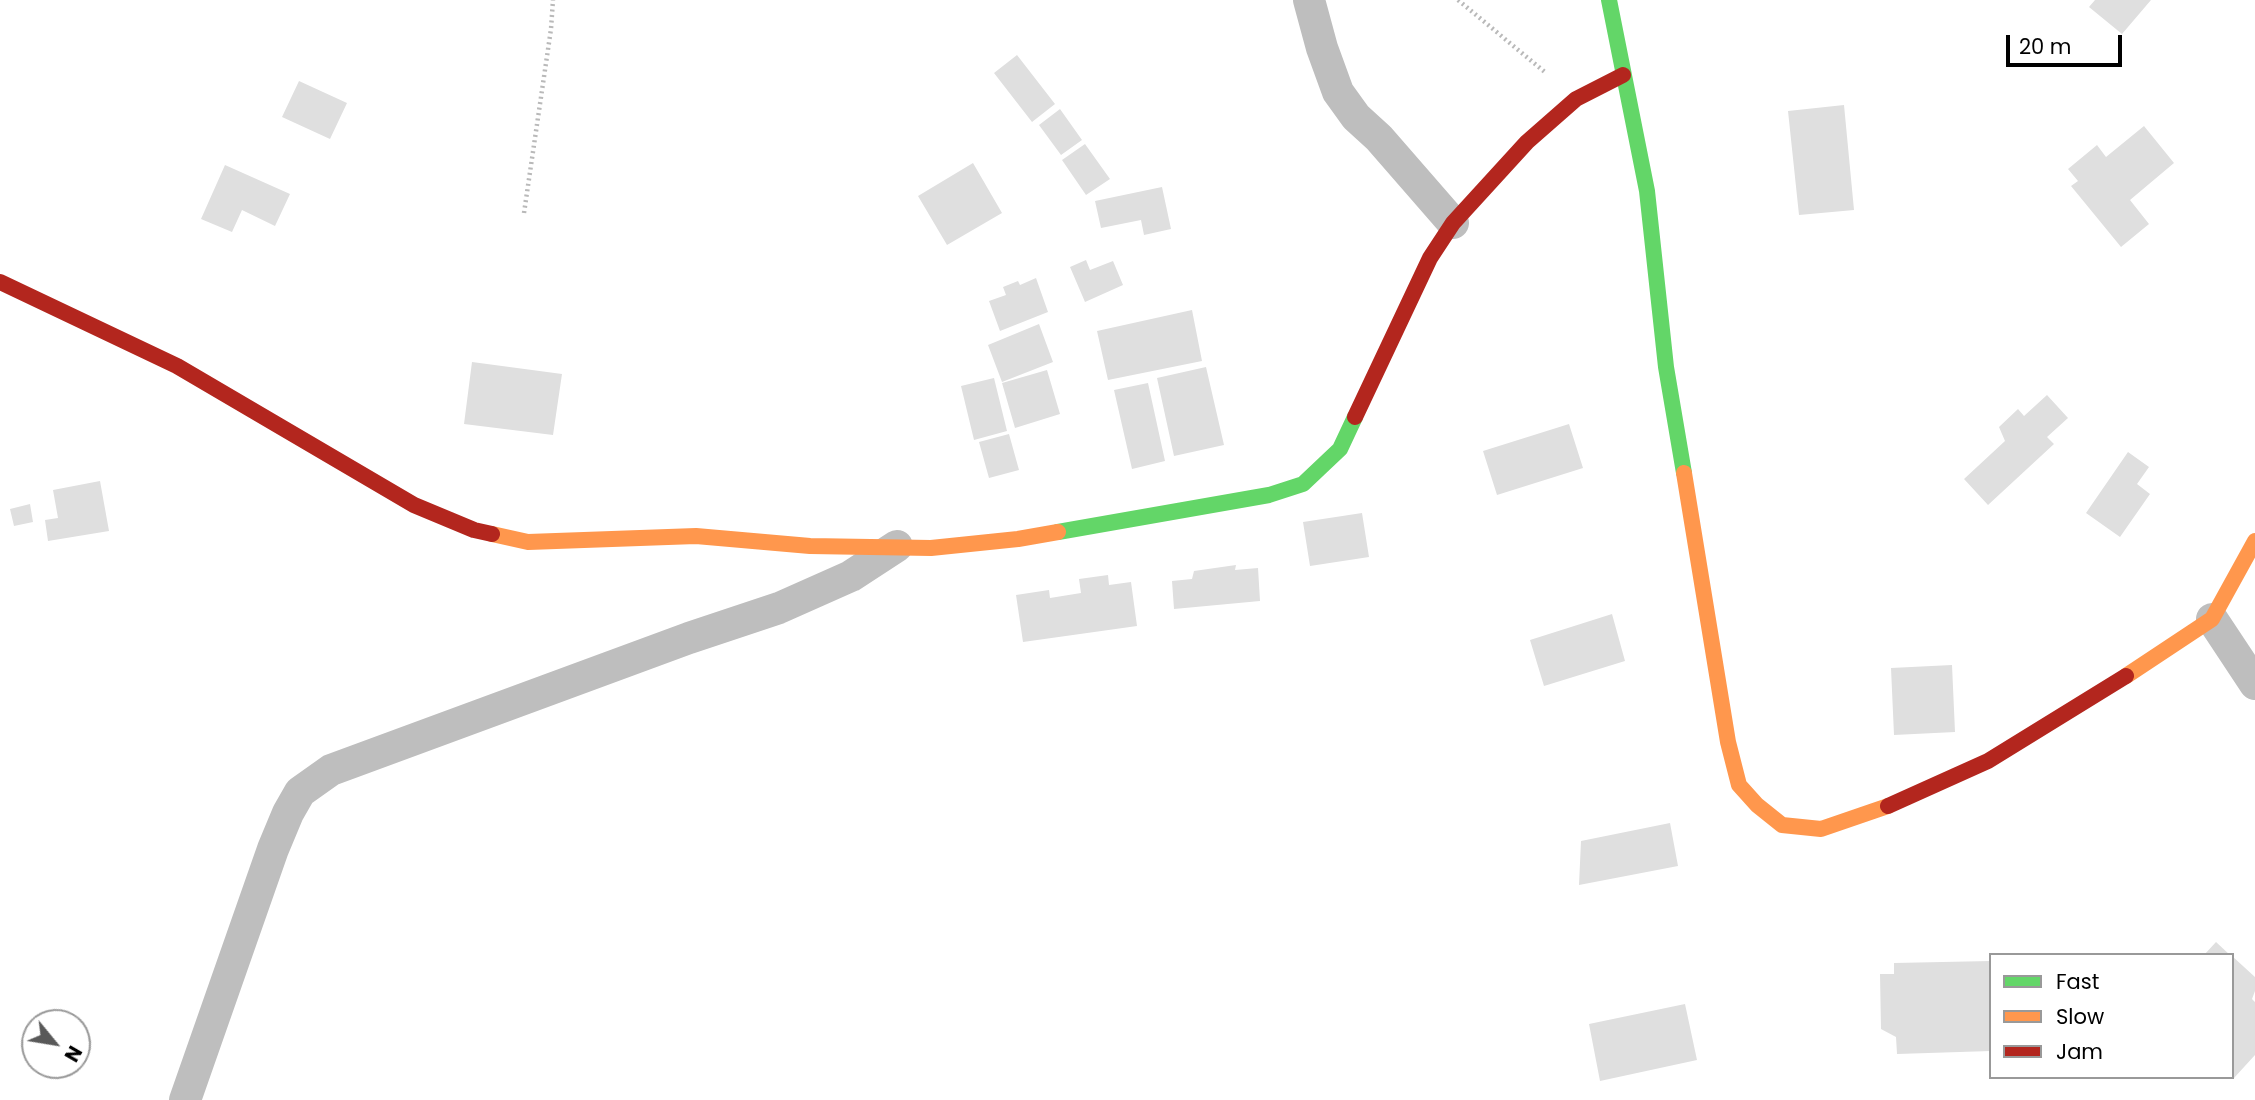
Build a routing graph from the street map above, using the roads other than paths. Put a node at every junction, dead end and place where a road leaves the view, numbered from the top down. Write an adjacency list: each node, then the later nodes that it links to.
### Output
1 (1309, 0): 4 (street)
2 (1609, 0): 3 (street)
3 (1623, 75): 4 (street); 8 (street)
4 (1453, 223): 7 (street)
5 (0, 282): 7 (street)
6 (2255, 541): 8 (street)
7 (897, 546): 10 (street)
8 (2212, 619): 9 (street)
9 (2255, 684)
10 (185, 1100)

